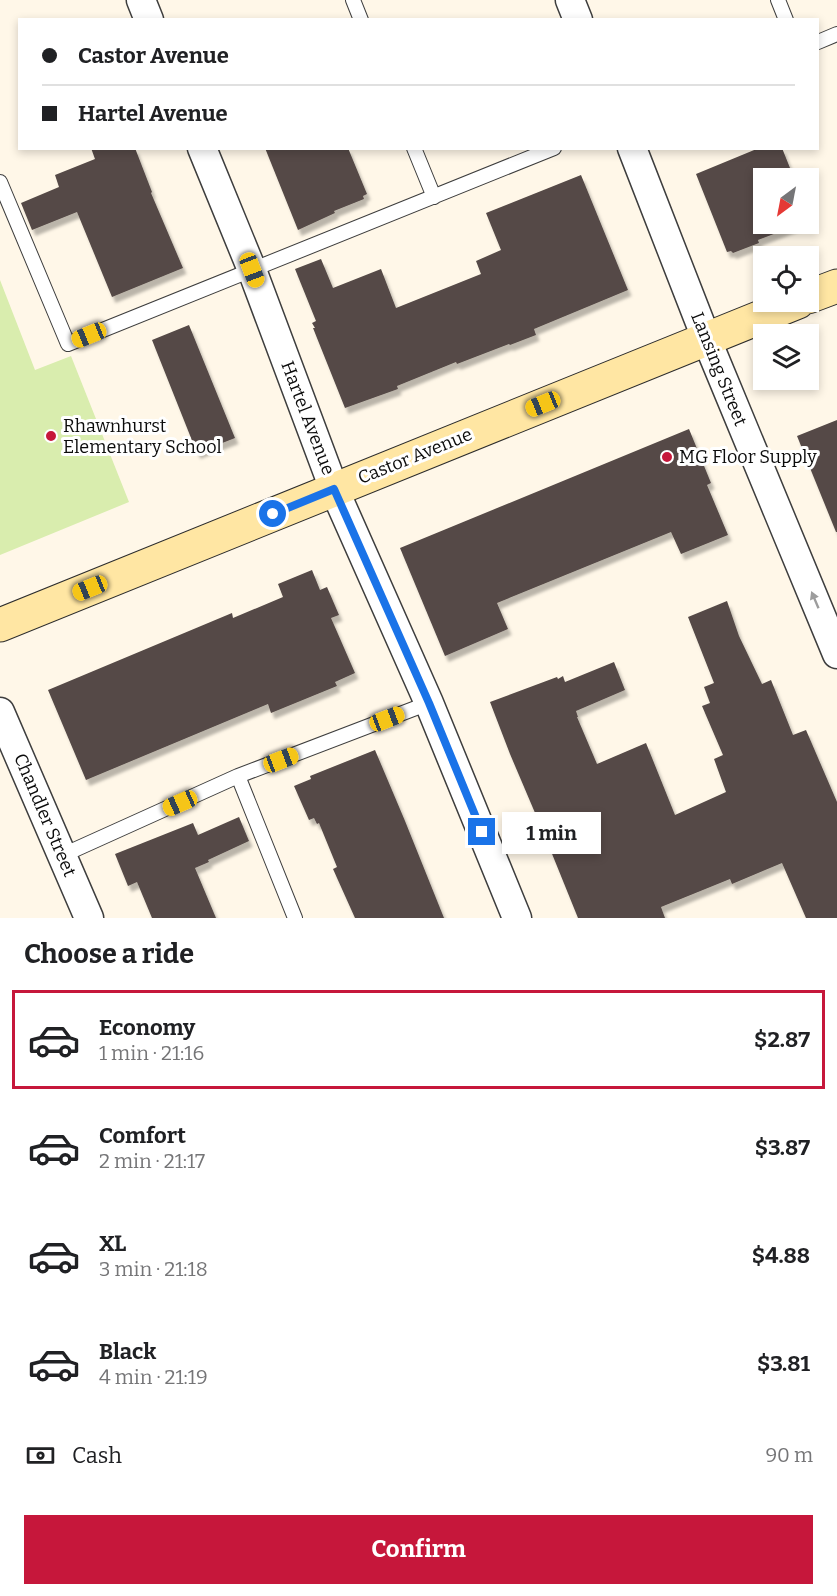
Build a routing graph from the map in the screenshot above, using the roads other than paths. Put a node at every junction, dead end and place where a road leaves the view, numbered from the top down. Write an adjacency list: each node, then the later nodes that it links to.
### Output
1 (141, 0): 5 (street)
2 (353, 0): 6 (lane)
3 (570, 0): 7 (street)
4 (778, 0): 8 (lane)
5 (148, 18)
6 (360, 18)
7 (577, 18)
8 (785, 18)
9 (837, 34): 10 (lane)
10 (819, 42)
11 (203, 150): 17 (street, Hartel Avenue)
12 (415, 150): 16 (lane)
13 (549, 150): 16 (lane)
14 (633, 150): 21 (street, Lansing Street)
15 (0, 182): 17 (lane)
16 (434, 197): 17 (lane)
17 (252, 270): 22 (street, Hartel Avenue)
18 (837, 286): 19 (main road)
19 (819, 293)
20 (772, 312): 21 (main road, Castor Avenue)
21 (706, 338): 22 (main road, Castor Avenue); 24 (street, Lansing Street, one-way to 21)
22 (334, 489): 23 (main road, Castor Avenue); 25 (street, Hartel Avenue)
23 (2, 618)
24 (837, 654)
25 (429, 703): 27 (lane); 31 (street, Hartel Avenue)
26 (0, 712): 28 (street, Chandler Street)
27 (238, 776): 28 (lane); 30 (lane)
28 (63, 855): 29 (street, Chandler Street)
29 (89, 918)
30 (295, 918)
31 (517, 918)

